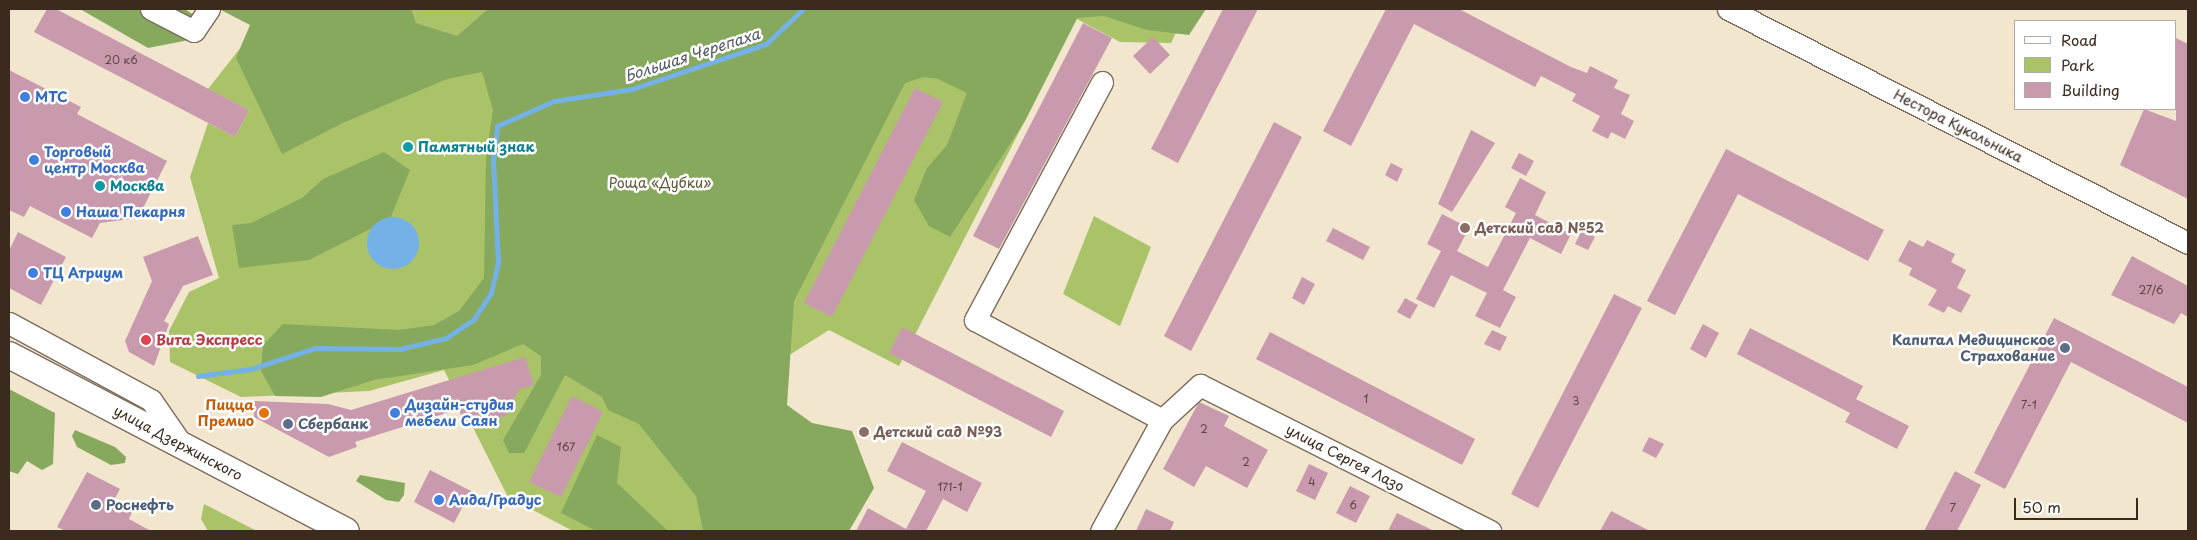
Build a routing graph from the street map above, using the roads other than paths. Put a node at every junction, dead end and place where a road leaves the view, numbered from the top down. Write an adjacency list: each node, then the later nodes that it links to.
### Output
1 (151, 9): 2 (street)
2 (209, 9)
3 (1728, 9): 5 (street, Нестора Кукольника)
4 (1102, 82): 8 (street)
5 (2188, 243)
6 (9, 323): 9 (street)
7 (9, 355): 9 (main road, улица Дзержинского)
8 (1162, 420): 11 (street); 12 (street, улица Сергея Лазо)
9 (182, 445): 10 (main road, улица Дзержинского)
10 (346, 531)
11 (1101, 531)
12 (1490, 531)

